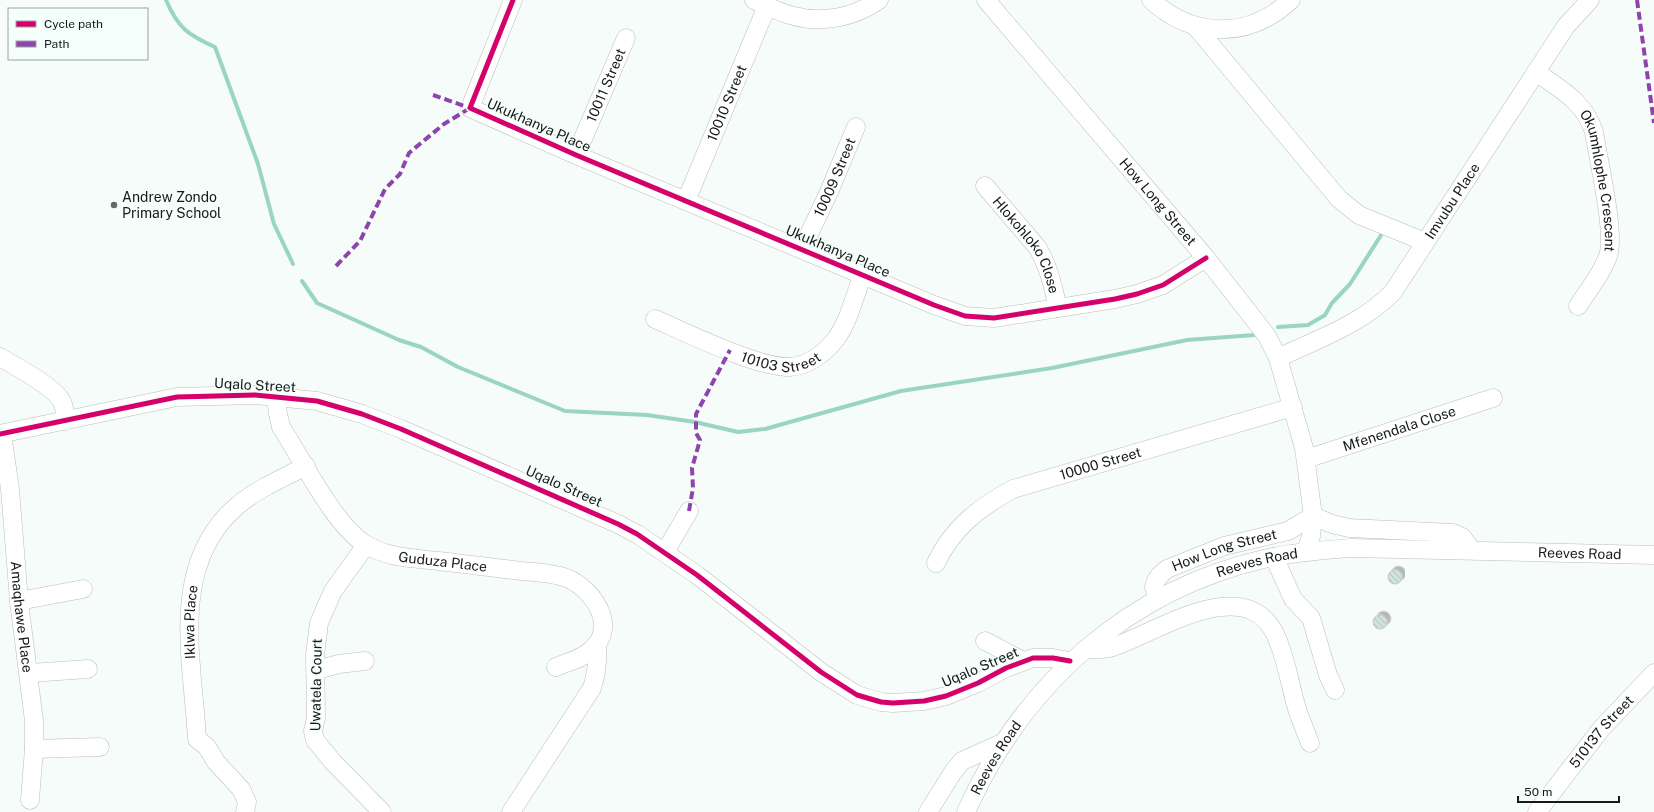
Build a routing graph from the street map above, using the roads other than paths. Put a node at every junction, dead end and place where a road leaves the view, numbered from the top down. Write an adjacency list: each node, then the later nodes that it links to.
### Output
1 (513, 0): 12 (street, Ukukhanya Place)
2 (879, 0): 7 (street)
3 (986, 0): 17 (street, How Long Street)
4 (1151, 0): 8 (street)
5 (1291, 0): 8 (street)
6 (1586, 2): 10 (street, Imvubu Place)
7 (761, 3): 14 (street, 10010 Street)
8 (1196, 27): 15 (street)
9 (626, 38): 12 (street, 10011 Street)
10 (1536, 72): 15 (street, Imvubu Place); 19 (street, Okumhlophe Crescent)
11 (856, 127): 16 (street, 10009 Street)
12 (576, 155): 14 (street, Ukukhanya Place)
13 (986, 186): 20 (street, Hlokohloko Close)
14 (686, 201): 16 (street, Ukukhanya Place)
15 (1425, 242): 23 (street, Imvubu Place)
16 (802, 249): 18 (street, Ukukhanya Place)
17 (1206, 258): 20 (street, Ukukhanya Place); 23 (street, How Long Street)
18 (863, 274): 20 (street, Ukukhanya Place); 21 (street, 10103 Street)
19 (1578, 306)
20 (1058, 308)
21 (655, 319)
22 (0, 357): 27 (street)
23 (1278, 358): 26 (street, How Long Street)
24 (276, 397): 27 (street, Uqalo Street); 30 (street, Guduza Place); 35 (street, Uqalo Street)
25 (1493, 398): 29 (street, Mfenendala Close)
26 (1293, 407): 29 (street, How Long Street); 39 (street, 10000 Street)
27 (66, 421): 28 (street, Uqalo Street)
28 (1, 434): 42 (street, Amaqhawe Place)
29 (1306, 459): 32 (street, How Long Street)
30 (306, 466): 33 (street, Guduza Place); 60 (street, Iklwa Place)
31 (688, 511): 35 (street)
32 (1313, 516): 34 (street); 36 (street, How Long Street); 41 (street, How Long Street)
33 (366, 545): 44 (street, Guduza Place); 51 (street, Uwatela Court)
34 (1472, 550): 36 (street, Reeves Road); 37 (street, Reeves Road)
35 (665, 552): 47 (street, Uqalo Street)
36 (1306, 552): 38 (street, Reeves Road)
37 (1654, 555)
38 (1274, 557): 41 (street, Reeves Road); 54 (street)
39 (936, 563)
40 (84, 589): 42 (street)
41 (1158, 599): 45 (street, Reeves Road)
42 (20, 601): 52 (street, Amaqhawe Place)
43 (985, 640): 47 (street)
44 (597, 644): 49 (street); 62 (street, Guduza Place)
45 (1086, 649): 48 (street, Reeves Road); 56 (street)
46 (365, 661): 51 (street)
47 (1023, 661): 48 (street, Uqalo Street)
48 (1070, 661): 55 (street, Reeves Road)
49 (556, 667)
50 (88, 668): 52 (street)
51 (316, 670): 61 (street, Uwatela Court)
52 (30, 673): 58 (street, Amaqhawe Place)
53 (1654, 674): 65 (street, 510137 Street)
54 (1335, 690)
55 (1002, 743): 63 (street); 64 (street, Reeves Road)
56 (1310, 744)
57 (100, 747): 58 (street)
58 (34, 750): 59 (street, Amaqhawe Place)
59 (30, 800)
60 (245, 812)
61 (382, 812)
62 (510, 812)
63 (928, 812)
64 (966, 812)
65 (1537, 812)

